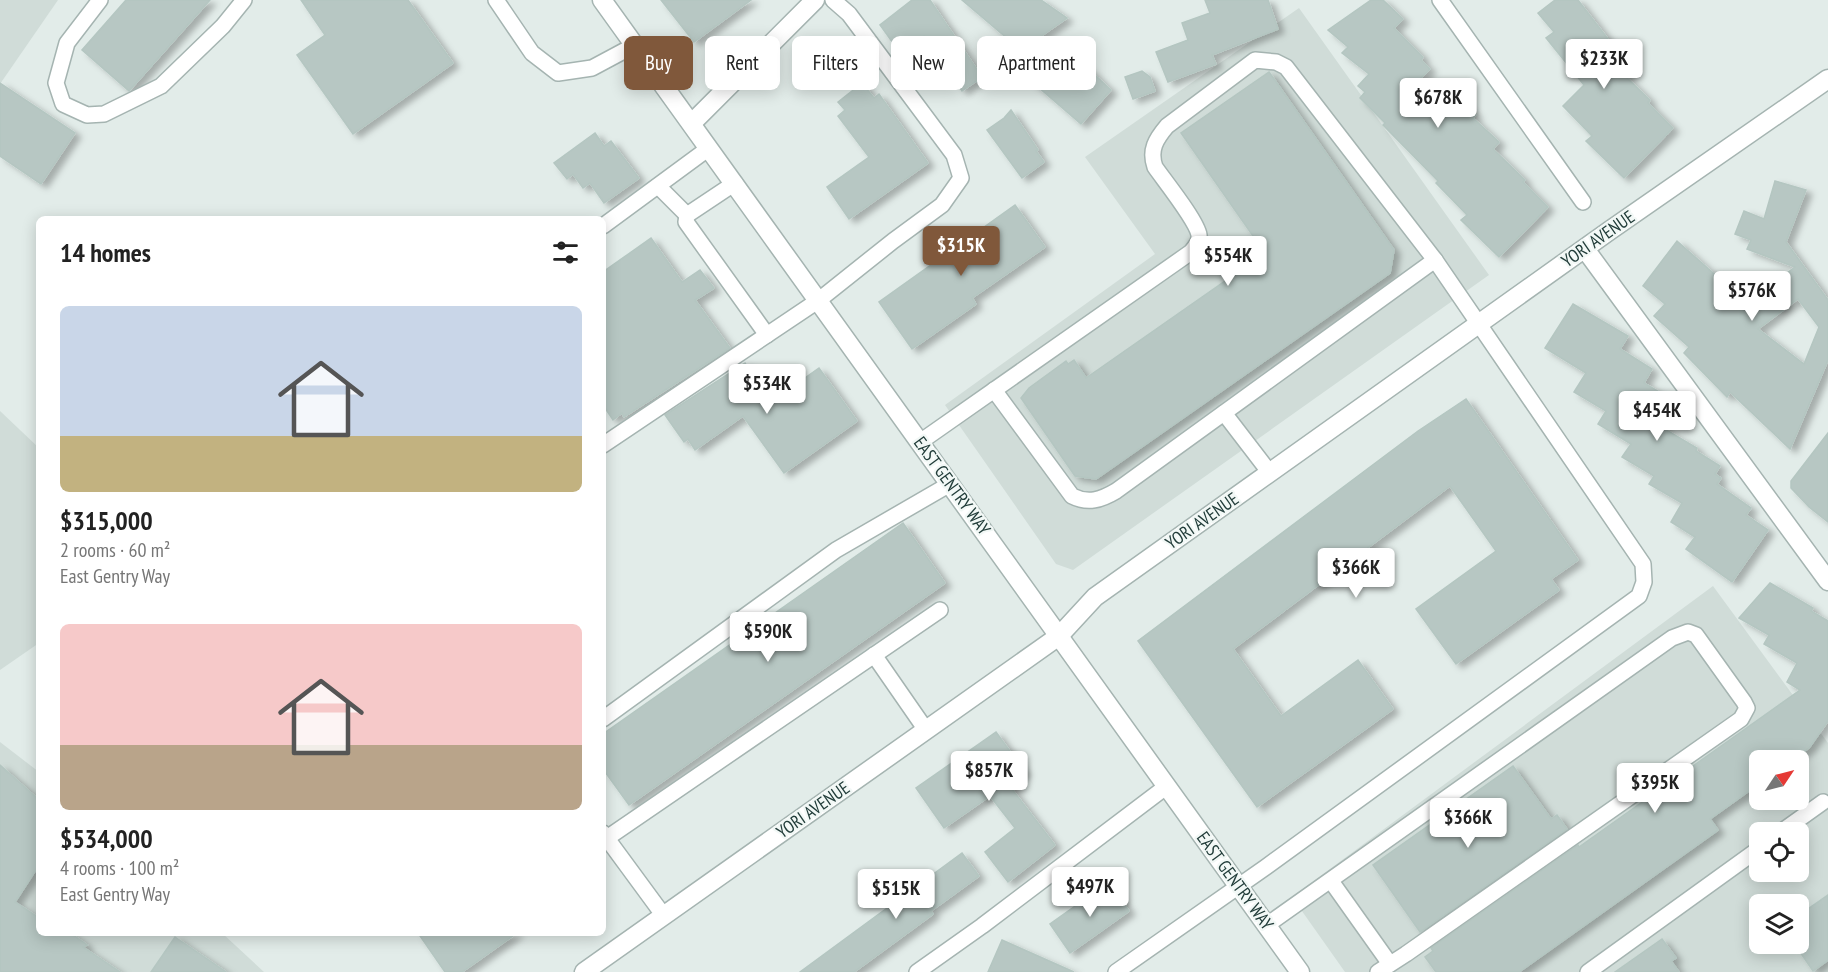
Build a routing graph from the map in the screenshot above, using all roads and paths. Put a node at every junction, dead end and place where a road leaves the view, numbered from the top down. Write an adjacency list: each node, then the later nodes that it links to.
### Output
1 (100, 0): 2 (lane)
2 (244, 0)
3 (496, 0): 9 (lane)
4 (602, 0): 8 (street, EAST GENTRY WAY)
5 (815, 0): 12 (street)
6 (833, 0): 21 (lane)
7 (1440, 0): 16 (lane)
8 (628, 36)
9 (624, 51)
10 (1828, 79): 19 (street, YORI AVENUE)
11 (668, 90): 12 (street, EAST GENTRY WAY)
12 (692, 123): 13 (street, EAST GENTRY WAY)
13 (709, 148): 14 (street, EAST GENTRY WAY); 15 (lane)
14 (735, 183): 17 (lane); 21 (street, EAST GENTRY WAY)
15 (658, 186): 17 (lane); 18 (lane)
16 (1583, 202)
17 (687, 215): 23 (lane)
18 (606, 224)
19 (1585, 249): 22 (street, YORI AVENUE); 30 (street)
20 (1435, 260): 22 (lane); 24 (lane); 25 (lane)
21 (819, 300): 23 (lane); 26 (street, EAST GENTRY WAY)
22 (1480, 324): 28 (street, YORI AVENUE); 43 (lane)
23 (767, 335): 27 (lane)
24 (994, 390): 25 (lane); 26 (lane)
25 (1224, 413): 28 (lane)
26 (920, 442): 29 (street, EAST GENTRY WAY)
27 (606, 443)
28 (1270, 473): 32 (street, YORI AVENUE)
29 (950, 484): 32 (street, EAST GENTRY WAY); 34 (lane)
30 (1828, 581)
31 (940, 610): 33 (lane)
32 (1059, 636): 35 (street, YORI AVENUE); 36 (street, EAST GENTRY WAY)
33 (874, 655): 35 (lane); 39 (lane)
34 (606, 716)
35 (926, 730): 44 (street, YORI AVENUE)
36 (1167, 786): 43 (street, EAST GENTRY WAY); 49 (lane)
37 (1823, 802): 38 (lane)
38 (1795, 822)
39 (606, 835)
40 (606, 837): 44 (lane)
41 (1749, 856): 51 (lane)
42 (1331, 881): 45 (lane); 46 (lane); 46 (lane)
43 (1238, 886): 45 (street, EAST GENTRY WAY); 50 (lane)
44 (664, 916): 48 (street, YORI AVENUE)
45 (1267, 926): 47 (street, EAST GENTRY WAY)
46 (1384, 968)
47 (1294, 970)
48 (584, 972)
49 (917, 972)
50 (1116, 972)
51 (1588, 972)

